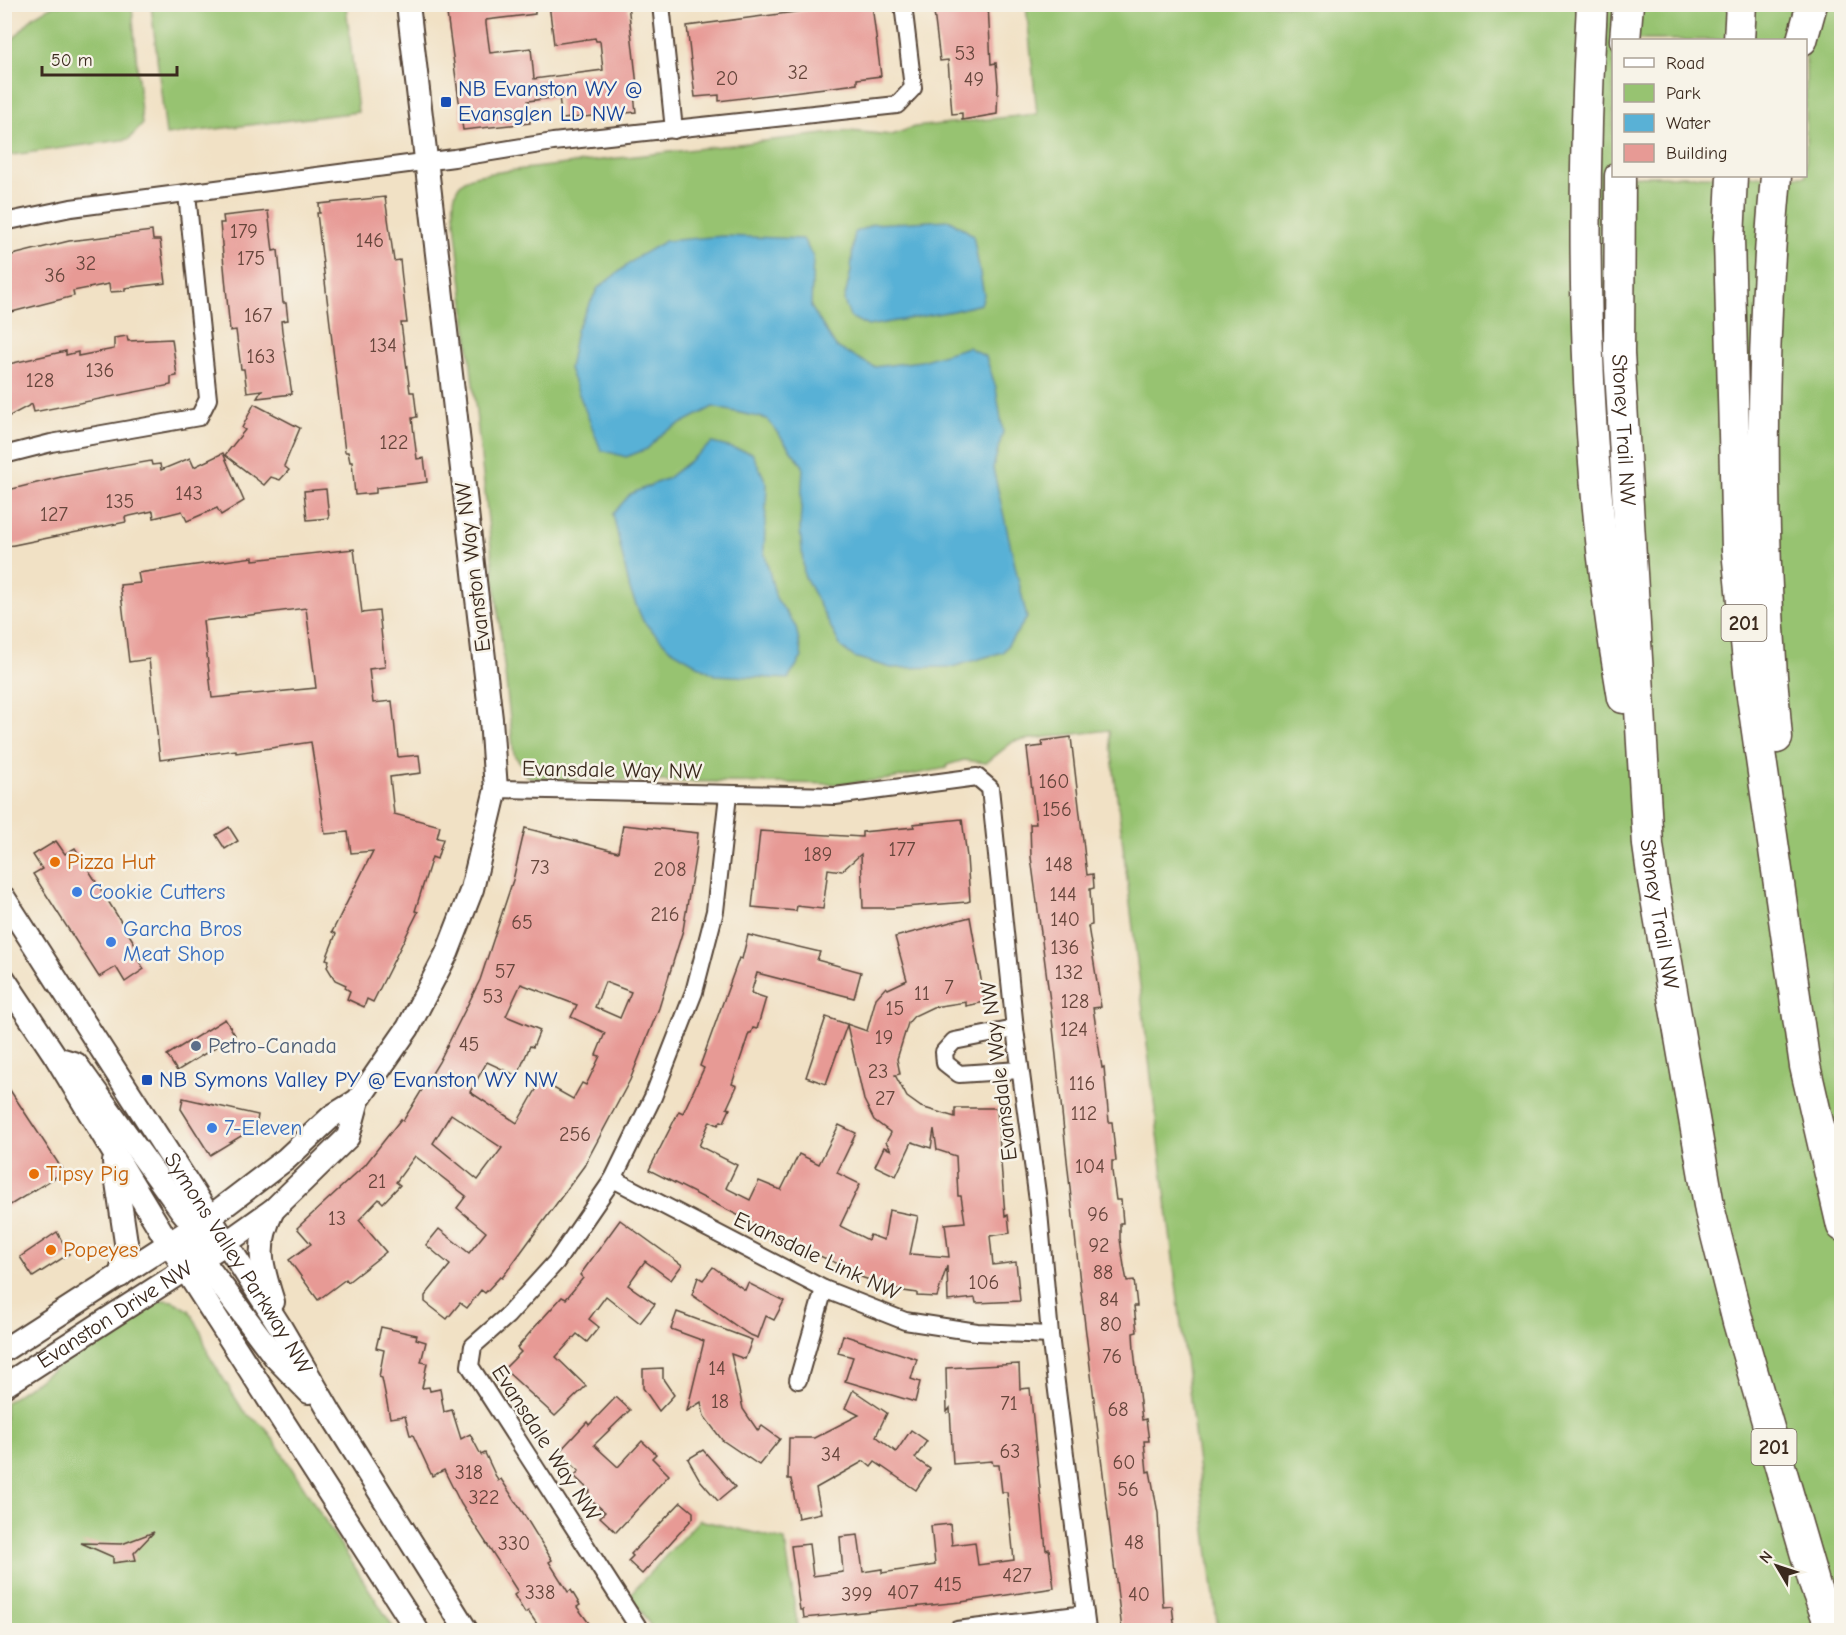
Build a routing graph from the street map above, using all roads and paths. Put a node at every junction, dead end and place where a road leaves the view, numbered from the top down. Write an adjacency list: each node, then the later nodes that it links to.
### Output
1 (408, 4): 12 (main road, Evanston Way NW)
2 (661, 4): 11 (street)
3 (903, 4): 11 (street)
4 (1592, 4): 21 (highway)
5 (1628, 4): 8 (highway)
6 (1741, 4): 9 (highway)
7 (1812, 4): 10 (highway)
8 (1625, 39)
9 (1739, 39)
10 (1802, 39)
11 (674, 130): 12 (street)
12 (426, 161): 16 (street); 19 (main road, Evanston Way NW)
13 (1620, 177): 21 (highway, Stoney Trail NW / 201)
14 (1732, 177): 28 (highway, 201)
15 (1776, 177): 28 (highway)
16 (187, 194): 17 (street); 18 (street)
17 (4, 222)
18 (4, 455)
19 (496, 789): 20 (street, Evansdale Way NW); 30 (main road, Evanston Way NW)
20 (728, 795): 26 (street, Evansdale Way NW); 32 (street, Evansdale Way NW)
21 (1648, 845): 52 (highway, Stoney Trail NW / 201)
22 (4, 898): 24 (main road, Symons Valley Parkway NW)
23 (4, 919): 24 (main road)
24 (47, 962): 34 (main road, Symons Valley Parkway NW)
25 (4, 979): 27 (main road, Symons Valley Parkway NW)
26 (1015, 1029): 29 (street, Evansdale Way NW); 29 (street)
27 (56, 1057): 31 (main road, Symons Valley Parkway NW); 34 (main road)
28 (1805, 1066): 35 (highway, 201)
29 (1020, 1070): 42 (street, Evansdale Way NW)
30 (358, 1100): 33 (main road, Evanston Way NW); 34 (main road, Evanston Way NW)
31 (113, 1154): 37 (main road, Symons Valley Parkway NW); 39 (main road)
32 (613, 1179): 40 (street, Evansdale Link NW); 50 (street, Evansdale Way NW)
33 (274, 1209): 36 (main road, Evanston Way NW); 41 (main road)
34 (202, 1223): 36 (main road); 37 (main road, Evanston Drive NW)
35 (1842, 1226)
36 (226, 1243): 38 (main road, Evanston Drive NW); 41 (main road, Symons Valley Parkway NW)
37 (169, 1244): 38 (main road, Symons Valley Parkway NW); 39 (main road, Evanston Drive NW)
38 (192, 1263): 45 (main road, Evanston Drive NW); 46 (main road); 48 (main road, Symons Valley Parkway NW)
39 (120, 1276): 43 (main road, Evanston Drive NW)
40 (824, 1289): 42 (street, Evansdale Link NW); 44 (street)
41 (281, 1328): 46 (main road, Symons Valley Parkway NW)
42 (1050, 1335): 47 (street, Evansdale Way NW)
43 (4, 1350)
44 (798, 1380)
45 (4, 1386)
46 (331, 1414): 49 (main road, Symons Valley Parkway NW)
47 (1086, 1622): 51 (street, Evansdale Way NW)
48 (417, 1630)
49 (466, 1630)
50 (640, 1630)
51 (957, 1630)
52 (1832, 1630)

